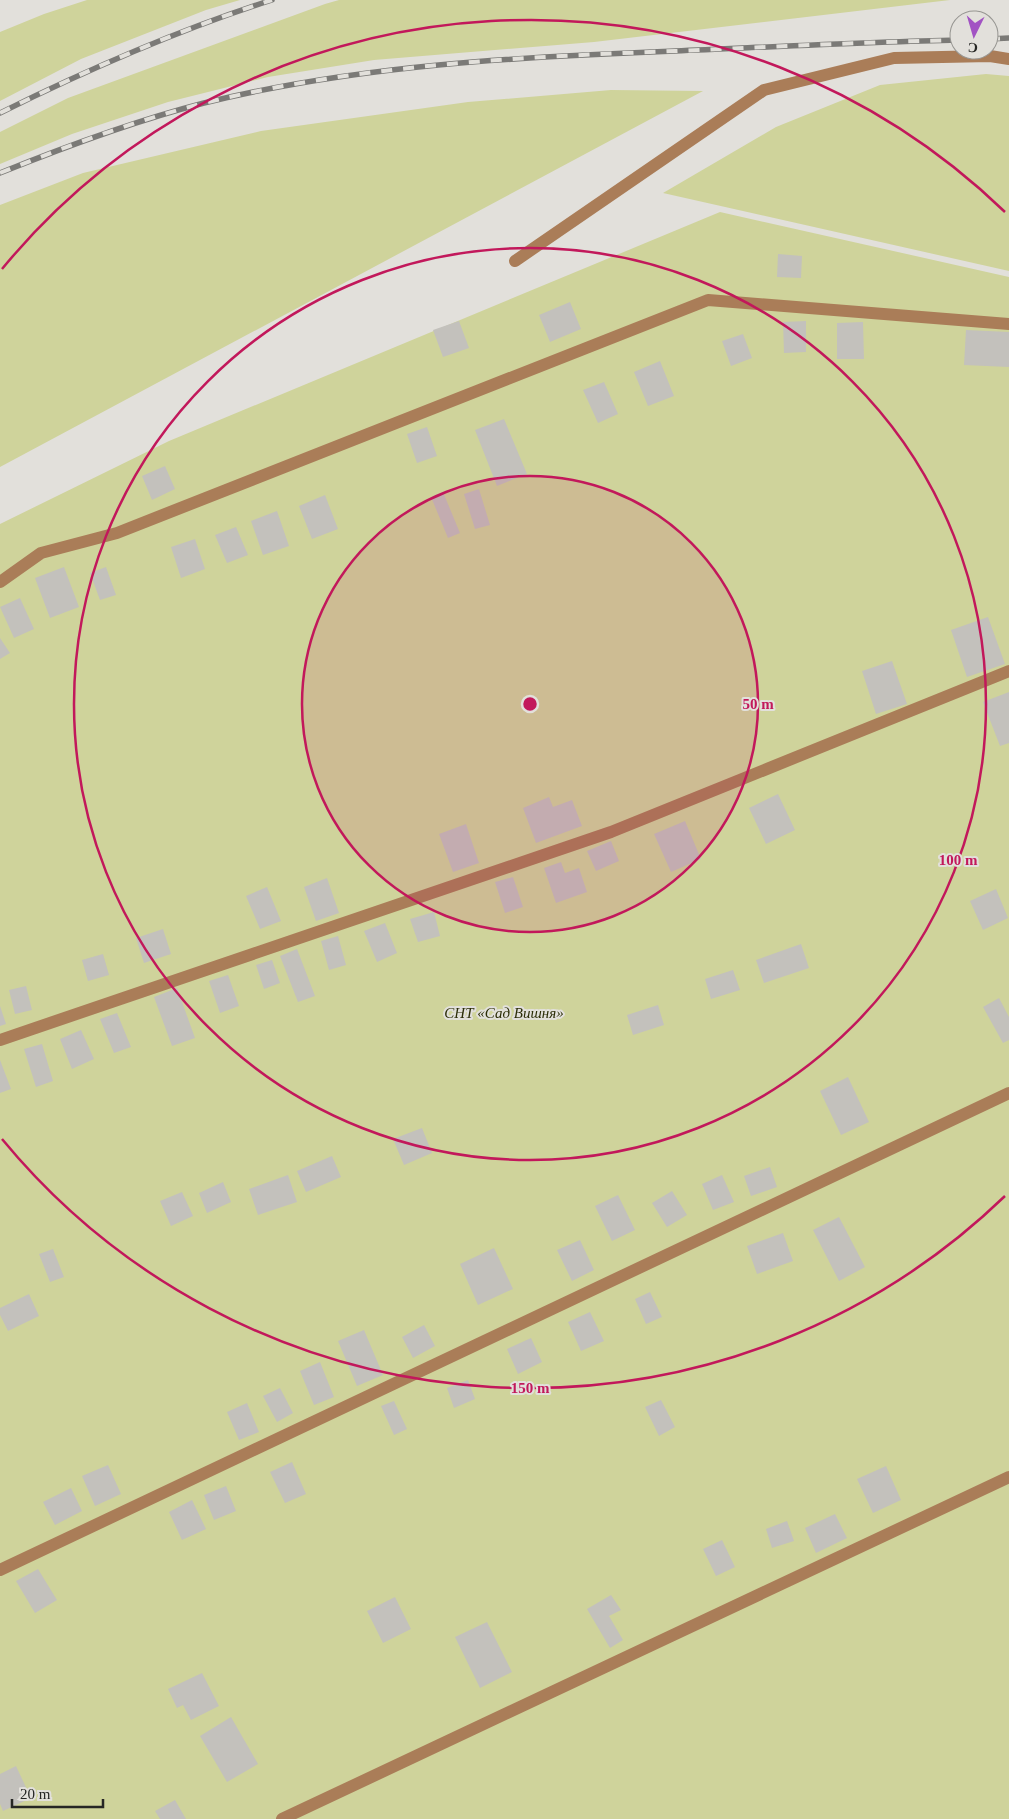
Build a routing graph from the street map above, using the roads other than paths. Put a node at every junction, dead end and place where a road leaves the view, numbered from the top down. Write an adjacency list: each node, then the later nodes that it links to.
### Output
1 (1009, 59): 2 (street)
2 (515, 261)
3 (1009, 324): 4 (street)
4 (0, 582)
5 (1009, 671): 6 (street)
6 (0, 1040)
7 (1009, 1093): 9 (street)
8 (1009, 1477): 10 (street)
9 (0, 1570)
10 (282, 1819)

